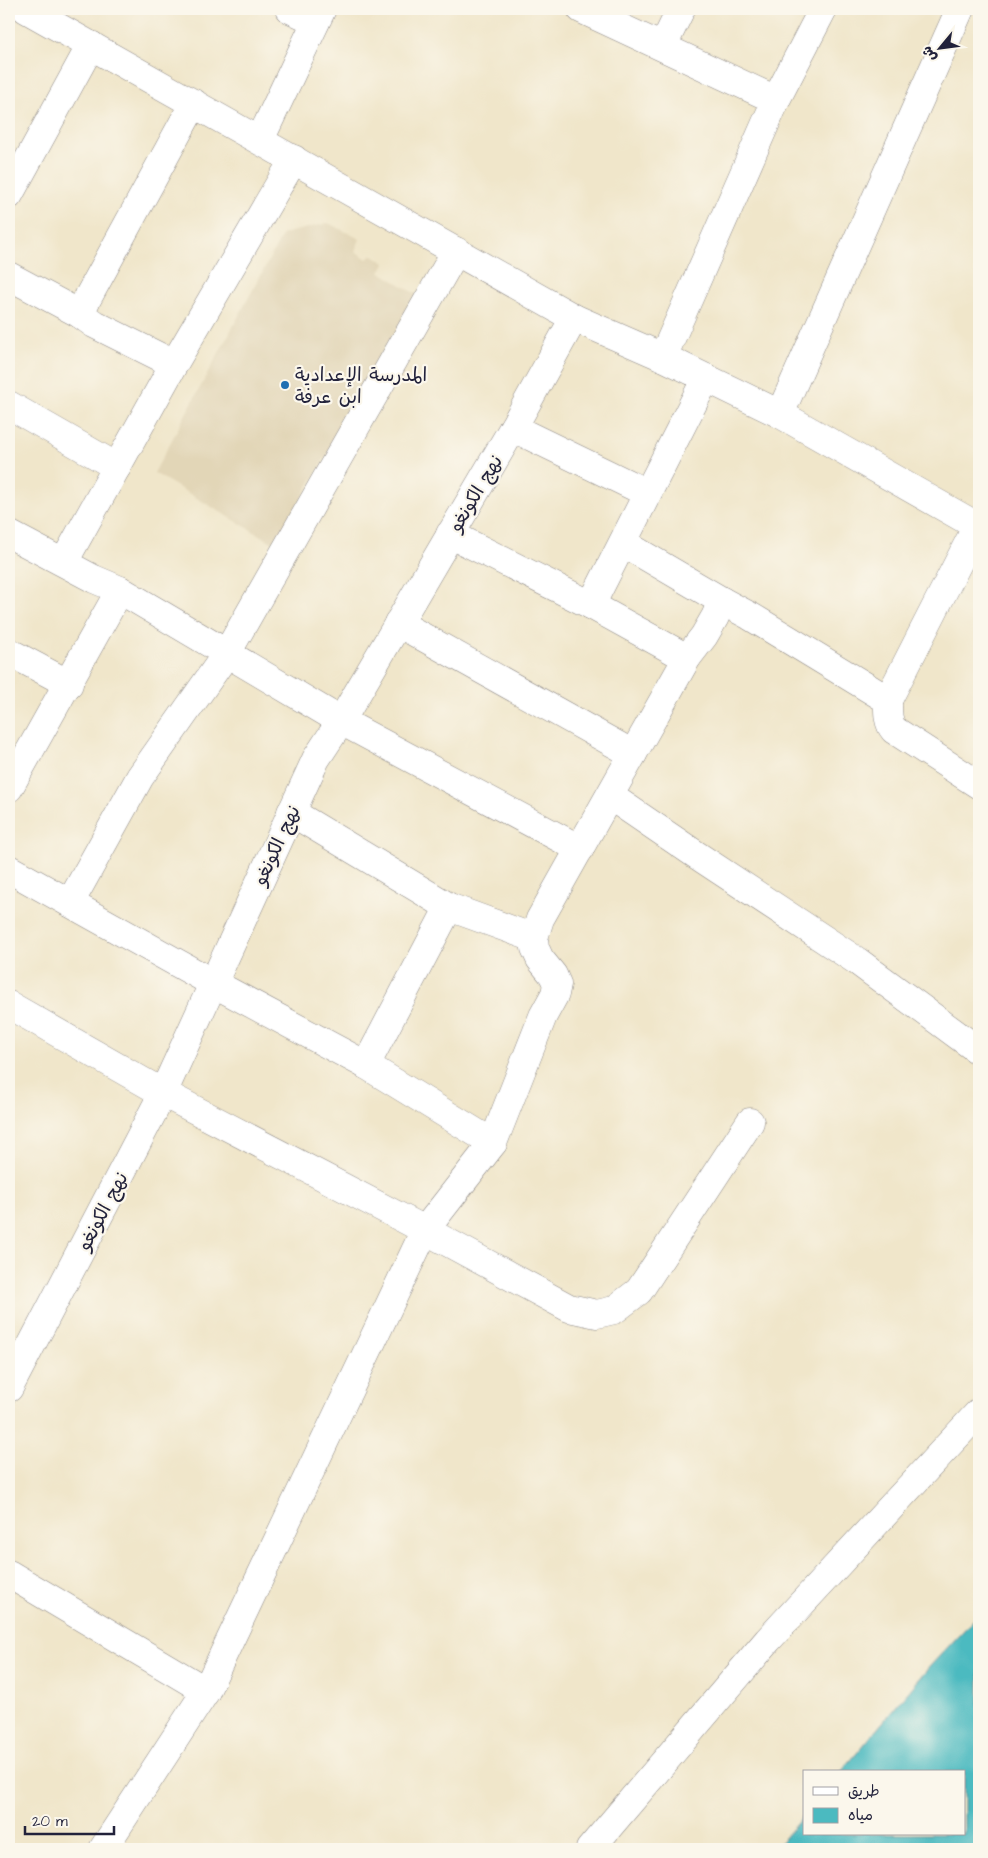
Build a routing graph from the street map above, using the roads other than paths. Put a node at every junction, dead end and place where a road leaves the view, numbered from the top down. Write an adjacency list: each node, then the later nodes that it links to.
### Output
1 (26, 9): 8 (street)
2 (290, 9): 7 (street)
3 (581, 9): 9 (street)
4 (681, 9): 9 (street)
5 (823, 9): 10 (street)
6 (960, 9): 23 (street)
7 (319, 15): 12 (street)
8 (91, 45): 11 (street); 14 (street)
9 (662, 46): 10 (street)
10 (776, 100): 19 (street)
11 (194, 103): 12 (street); 17 (street)
12 (260, 140): 13 (street)
13 (294, 159): 15 (street); 20 (street)
14 (9, 195)
15 (456, 252): 18 (street); 37 (street)
16 (9, 276): 17 (street)
17 (80, 314): 20 (street)
18 (574, 318): 19 (street); 24 (street, نهج الكونغو)
19 (663, 357): 21 (street)
20 (174, 364): 25 (street)
21 (706, 378): 23 (street); 26 (street)
22 (9, 405): 25 (street)
23 (780, 414): 27 (street)
24 (513, 428): 26 (street); 29 (street, نهج الكونغو)
25 (117, 468): 31 (street)
26 (647, 493): 30 (street)
27 (978, 525): 40 (street)
28 (9, 534): 31 (street)
29 (450, 534): 34 (street); 35 (street, نهج الكونغو)
30 (622, 543): 33 (street); 34 (street)
31 (64, 562): 32 (street)
32 (120, 590): 37 (street); 39 (street)
33 (722, 601): 38 (street); 40 (street)
34 (592, 605): 38 (street)
35 (398, 624): 41 (street, نهج الكونغو); 42 (street)
36 (9, 652): 39 (street)
37 (226, 653): 41 (street); 49 (street)
38 (687, 658): 42 (street)
39 (68, 684): 44 (street)
40 (888, 700): 43 (street)
41 (341, 721): 46 (street, نهج الكونغو); 47 (street)
42 (633, 754): 45 (street)
43 (979, 785)
44 (9, 788)
45 (610, 796): 47 (street); 54 (street)
46 (291, 812): 50 (street); 52 (street, نهج الكونغو)
47 (580, 849): 51 (street)
48 (9, 868): 49 (street)
49 (70, 903): 52 (street)
50 (449, 907): 51 (street); 55 (street)
51 (534, 938): 58 (street)
52 (213, 983): 55 (street); 56 (street, نهج الكونغو)
53 (9, 1005): 56 (street)
54 (979, 1051)
55 (366, 1065): 58 (street)
56 (163, 1093): 59 (street); 60 (street, نهج الكونغو)
57 (750, 1122): 59 (street)
58 (493, 1143): 59 (street)
59 (425, 1230): 63 (street)
60 (9, 1388)
61 (979, 1412): 65 (street)
62 (9, 1574): 63 (street)
63 (206, 1691): 64 (street)
64 (103, 1849)
65 (590, 1849)

